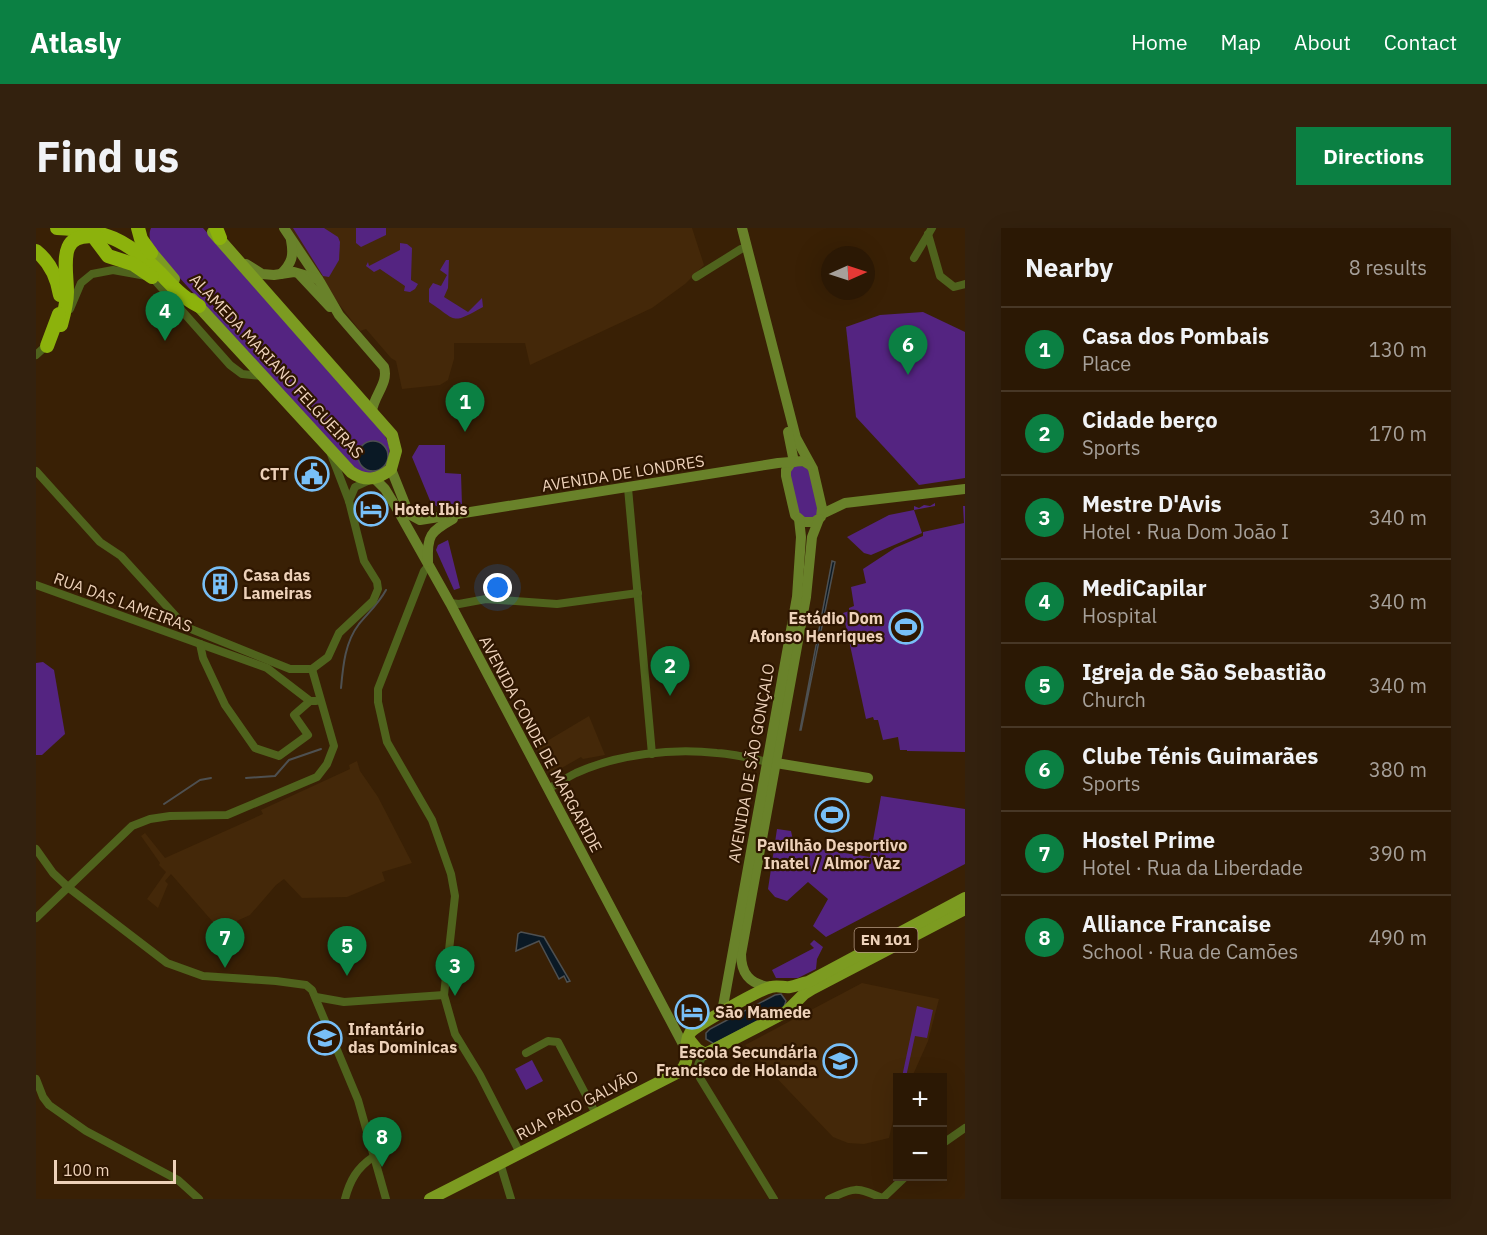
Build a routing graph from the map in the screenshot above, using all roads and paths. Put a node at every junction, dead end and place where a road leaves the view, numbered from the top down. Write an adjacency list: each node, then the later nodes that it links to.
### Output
1 (57, 228): 11 (highway)
2 (138, 228): 14 (highway)
3 (144, 228): 14 (main road, ALAMEDA MARIANO FELGUEIRAS)
4 (209, 228): 9 (main road)
5 (735, 228): 12 (street)
6 (742, 228): 33 (street)
7 (930, 231): 16 (street); 22 (street)
8 (287, 232): 17 (street); 21 (street)
9 (218, 233): 15 (main road)
10 (96, 240): 20 (highway)
11 (129, 247): 23 (highway); 25 (highway)
12 (741, 249): 19 (street); 29 (street)
13 (36, 251): 26 (highway)
14 (151, 253): 23 (main road, ALAMEDA MARIANO FELGUEIRAS)
15 (236, 256): 17 (street); 28 (main road)
16 (914, 258)
17 (281, 274): 18 (street)
18 (300, 274): 21 (street); 24 (street)
19 (696, 277)
20 (152, 278): 25 (street); 27 (street)
21 (318, 279): 24 (street)
22 (965, 284)
23 (199, 306): 27 (main road, ALAMEDA MARIANO FELGUEIRAS)
24 (339, 315): 28 (street)
25 (61, 325): 26 (street)
26 (41, 350)
27 (262, 376): 30 (main road, ALAMEDA MARIANO FELGUEIRAS)
28 (372, 411): 34 (main road)
29 (790, 440): 31 (street, AVENIDA DE SÃO GONÇALO); 32 (street)
30 (330, 450): 36 (main road, ALAMEDA MARIANO FELGUEIRAS); 40 (street)
31 (792, 462): 32 (street, AVENIDA DE LONDRES); 33 (street, AVENIDA DE LONDRES); 44 (street, AVENIDA DE SÃO GONÇALO)
32 (778, 463): 37 (street, AVENIDA DE LONDRES)
33 (810, 465): 39 (street)
34 (391, 469): 36 (main road); 42 (street, AVENIDA DE LONDRES)
35 (36, 471): 50 (street)
36 (374, 478): 40 (street); 45 (street, AVENIDA CONDE DE MARGARIDE)
37 (628, 488): 42 (street, AVENIDA DE LONDRES); 47 (street)
38 (965, 489): 41 (street)
39 (820, 497): 41 (street); 43 (street)
40 (349, 501): 50 (street)
41 (845, 503): 43 (street)
42 (461, 515): 45 (street, AVENIDA DE LONDRES)
43 (820, 516): 44 (street); 54 (street, AVENIDA DE SÃO GONÇALO)
44 (799, 519): 54 (street, AVENIDA DE SÃO GONÇALO)
45 (429, 565): 48 (street, AVENIDA CONDE DE MARGARIDE); 64 (street)
46 (36, 585): 49 (street, RUA DAS LAMEIRAS)
47 (638, 593): 48 (street); 53 (street)
48 (450, 603): 56 (street, AVENIDA CONDE DE MARGARIDE)
49 (201, 644): 51 (street, RUA DAS LAMEIRAS); 51 (street)
50 (312, 669): 52 (street)
51 (310, 701): 52 (street)
52 (321, 701): 58 (street)
53 (652, 754): 54 (street); 56 (street)
54 (771, 763): 55 (street); 62 (street, AVENIDA DE SÃO GONÇALO); 67 (street, AVENIDA DE SÃO GONÇALO)
55 (868, 777)
56 (548, 789): 68 (street, AVENIDA CONDE DE MARGARIDE)
57 (36, 849): 58 (street)
58 (69, 888): 61 (street); 65 (street)
59 (965, 898): 63 (main road, EN 101)
60 (965, 909): 66 (main road, EN 101)
61 (36, 918)
62 (769, 987): 63 (main road, EN 101); 67 (main road)
63 (789, 988): 66 (main road)
64 (444, 995): 65 (street); 75 (street)
65 (316, 997): 76 (street)
66 (794, 1004): 70 (main road, EN 101)
67 (722, 1012): 68 (main road)
68 (687, 1044): 70 (main road); 72 (main road, RUA PAIO GALVÃO)
69 (526, 1053): 72 (street)
70 (705, 1054): 84 (street)
71 (36, 1078): 79 (street)
72 (596, 1114): 75 (main road, RUA PAIO GALVÃO)
73 (965, 1128): 74 (street)
74 (947, 1141)
75 (520, 1153): 77 (main road, RUA PAIO GALVÃO)
76 (373, 1157): 80 (street); 81 (street)
77 (500, 1163): 82 (main road, RUA PAIO GALVÃO); 83 (street)
78 (901, 1181): 86 (street)
79 (199, 1199)
80 (345, 1199)
81 (386, 1199)
82 (430, 1199)
83 (511, 1199)
84 (774, 1199)
85 (829, 1199): 86 (street)
86 (882, 1199)

